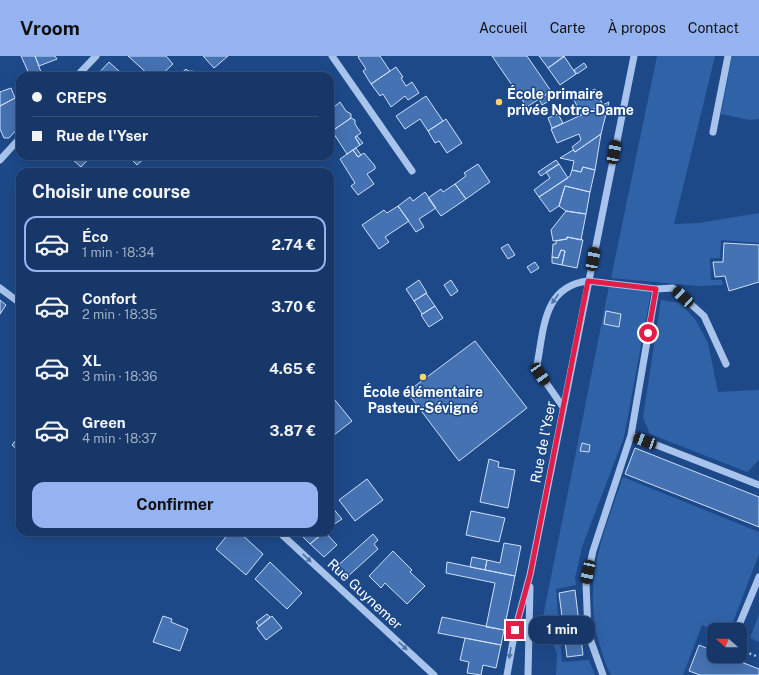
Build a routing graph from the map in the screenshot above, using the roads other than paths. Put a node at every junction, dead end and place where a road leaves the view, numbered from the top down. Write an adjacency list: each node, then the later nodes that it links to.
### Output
1 (96, 56): 5 (street)
2 (332, 56): 9 (street)
3 (634, 56): 10 (street, Rue de l'Yser)
4 (728, 56): 6 (street)
5 (81, 72)
6 (713, 132)
7 (16, 142): 8 (street)
8 (0, 160)
9 (412, 171)
10 (588, 281): 12 (street); 15 (street, Rue de l'Yser); 15 (street, one-way to 15)
11 (0, 288): 13 (street)
12 (656, 289): 14 (street); 16 (street)
13 (16, 300)
14 (726, 364)
15 (563, 407): 19 (street, Rue de l'Yser)
16 (631, 435): 17 (street); 25 (street)
17 (759, 485)
18 (283, 536): 22 (street, Rue Guynemer, one-way to 22)
19 (530, 575): 23 (street, Rue de l'Yser, one-way to 23); 24 (street, Rue de l'Yser)
20 (759, 577): 21 (street)
21 (740, 623)
22 (434, 675)
23 (506, 675)
24 (528, 675)
25 (603, 675)

